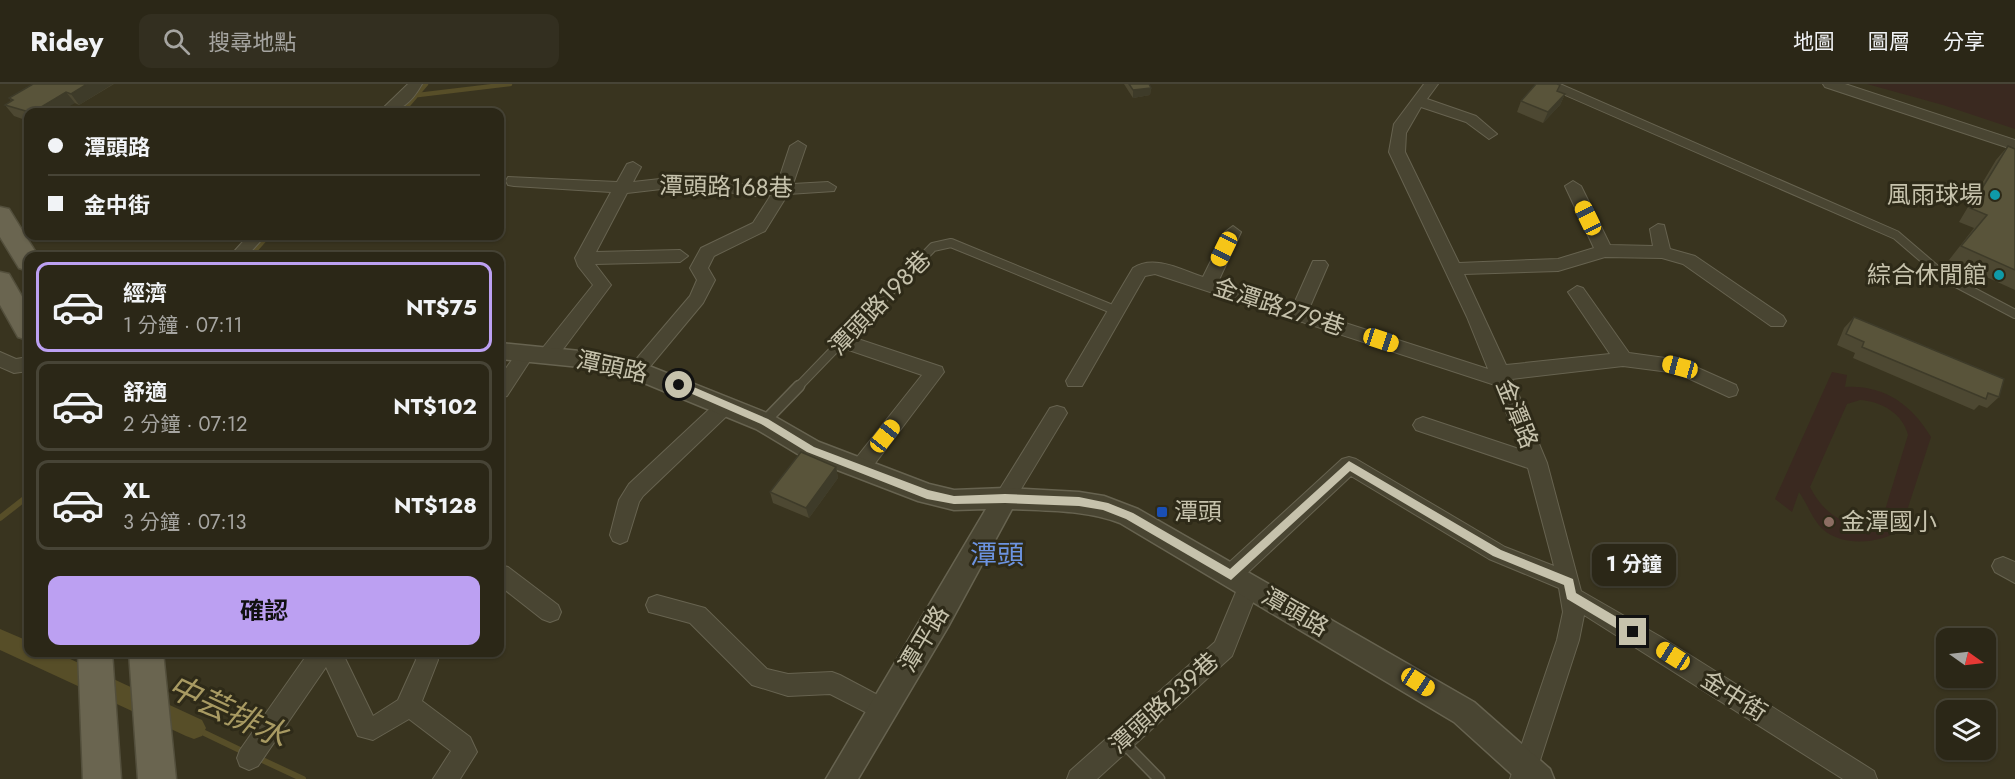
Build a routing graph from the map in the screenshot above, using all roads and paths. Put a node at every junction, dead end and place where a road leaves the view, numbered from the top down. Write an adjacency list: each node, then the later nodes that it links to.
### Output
1 (415, 84): 6 (street)
2 (1431, 84): 5 (street, 金潭路)
3 (1550, 84): 33 (lane)
4 (1830, 84): 8 (street)
5 (1419, 101): 7 (street); 27 (street, 金潭路)
6 (391, 108)
7 (1489, 134)
8 (2015, 145)
9 (798, 146): 15 (street)
10 (633, 167): 14 (street, 潭頭路168巷)
11 (514, 181): 14 (street, 潭頭路168巷)
12 (1573, 186): 20 (street)
13 (828, 187): 15 (street, 潭頭路168巷)
14 (624, 188): 15 (street, 潭頭路168巷); 25 (street, 潭頭路168巷)
15 (783, 189): 42 (street)
16 (0, 215): 23 (main road)
17 (1658, 229): 22 (street)
18 (1233, 232): 29 (street)
19 (253, 240): 21 (street)
20 (1604, 251): 22 (street); 27 (street)
21 (242, 252)
22 (1662, 252): 34 (street)
23 (24, 255)
24 (680, 256): 25 (street)
25 (584, 258): 38 (street)
26 (1319, 265): 32 (street)
27 (1453, 269): 43 (street, 金潭路)
28 (0, 280): 35 (main road)
29 (1208, 284): 31 (street, 金潭路279巷); 32 (street, 金潭路279巷)
30 (1577, 292): 40 (street)
31 (1117, 311): 36 (lane, 潭頭路198巷); 44 (street)
32 (1298, 314): 43 (street, 金潭路279巷)
33 (2015, 314)
34 (1777, 321)
35 (24, 323)
36 (843, 340): 49 (lane, 潭頭路198巷); 52 (street)
37 (504, 351): 38 (street, 潭頭路)
38 (537, 354): 42 (street, 潭頭路); 45 (street)
39 (0, 359): 41 (street)
40 (1623, 359): 43 (street); 46 (street)
41 (24, 365)
42 (636, 370): 47 (street, 潭頭路)
43 (1502, 377): 51 (street, 金潭路)
44 (1075, 381)
45 (504, 387)
46 (1729, 390)
47 (726, 405): 49 (street, 潭頭路); 54 (street)
48 (1056, 413): 53 (street)
49 (764, 422): 52 (street, 潭頭路)
50 (1423, 425): 51 (street)
51 (1537, 463): 57 (street, 金潭路)
52 (860, 468): 53 (street, 潭頭路)
53 (1005, 498): 56 (street, 潭頭路); 66 (street, 潭平路)
54 (620, 535)
55 (504, 578): 59 (street)
56 (1240, 580): 57 (street, 金中街); 67 (street, 潭頭路239巷); 69 (street, 潭頭路)
57 (1570, 589): 69 (street, 金潭路); 76 (street, 金中街)
58 (657, 605): 66 (street)
59 (550, 612)
60 (95, 657): 70 (main road)
61 (146, 657): 71 (main road)
62 (320, 657): 68 (street)
63 (332, 657): 65 (street)
64 (426, 657): 65 (street)
65 (410, 706): 72 (street)
66 (881, 709): 73 (street, 潭平路)
67 (1122, 741): 74 (street, 潭頭路239巷); 75 (lane)
68 (249, 758)
69 (1529, 774)
70 (102, 779)
71 (157, 779)
72 (445, 779)
73 (841, 779)
74 (1080, 779)
75 (1159, 779)
76 (1865, 779)

